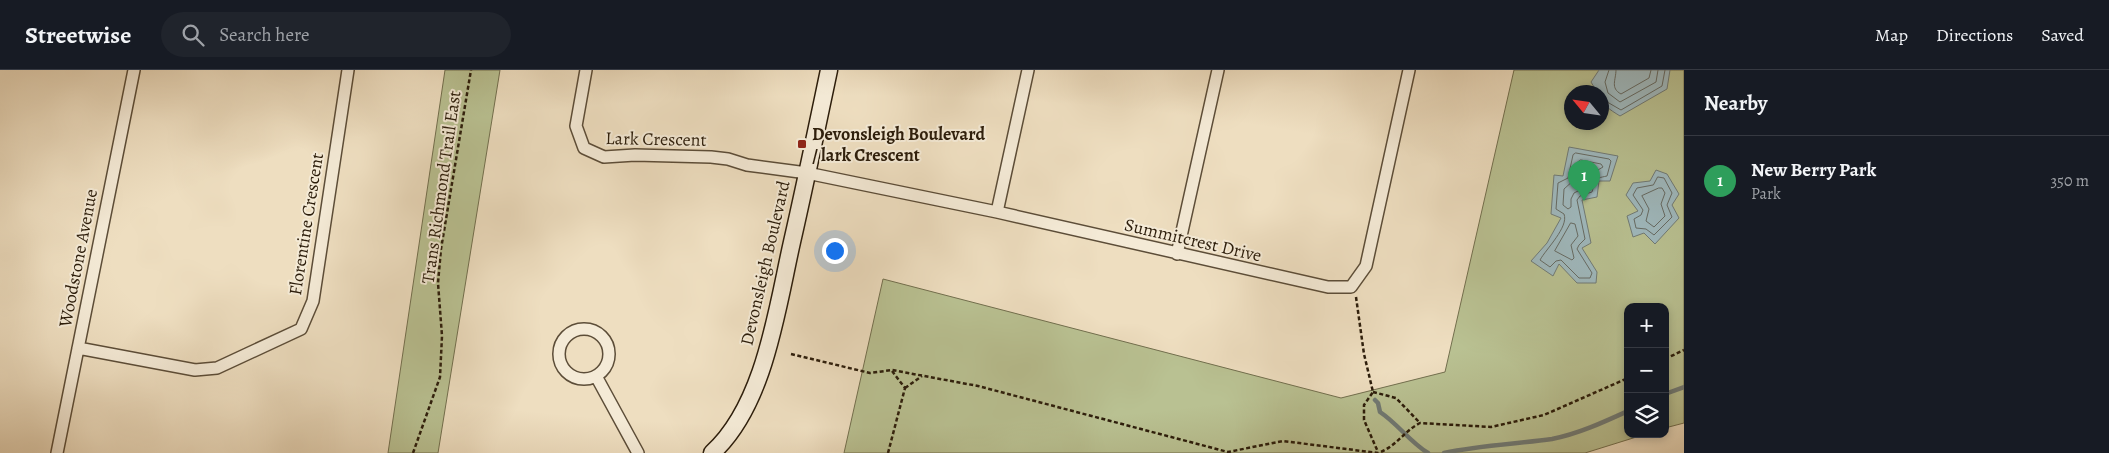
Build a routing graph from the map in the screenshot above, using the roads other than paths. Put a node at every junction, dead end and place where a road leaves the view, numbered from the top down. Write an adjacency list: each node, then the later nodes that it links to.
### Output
1 (134, 70): 11 (street, Woodstone Avenue)
2 (348, 70): 11 (street, Florentine Crescent)
3 (586, 70): 8 (street, Lark Crescent)
4 (829, 70): 8 (street, Devonsleigh Boulevard)
5 (1028, 70): 9 (street)
6 (1218, 70): 10 (street)
7 (1409, 70): 10 (street, Summitcrest Drive)
8 (807, 173): 9 (street, Summitcrest Drive); 15 (street, Devonsleigh Boulevard)
9 (997, 212): 10 (street, Summitcrest Drive)
10 (1177, 254)
11 (78, 348): 13 (street, Woodstone Avenue)
12 (596, 376): 12 (street); 14 (street)
13 (57, 453)
14 (638, 453)
15 (712, 453)

